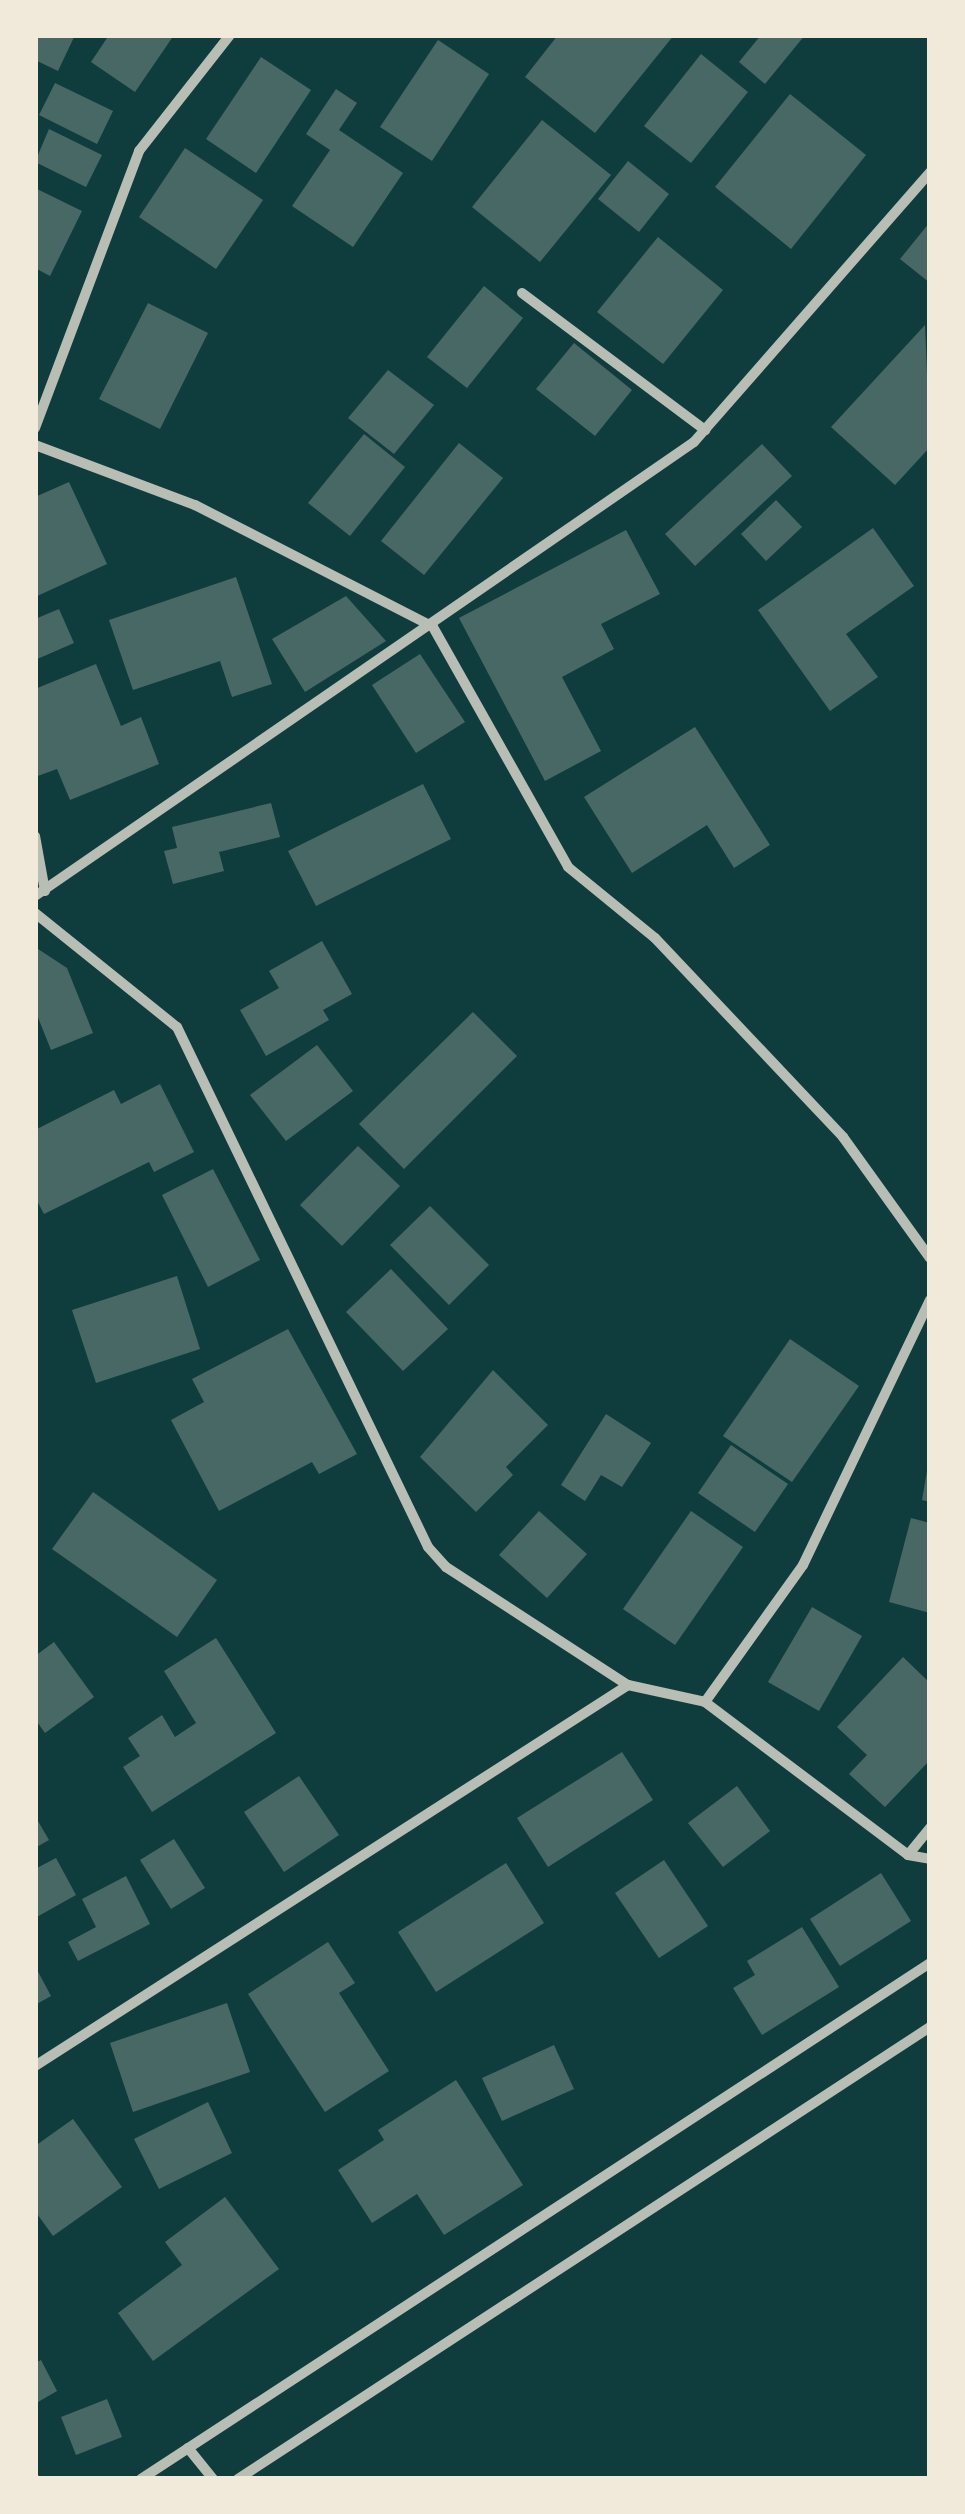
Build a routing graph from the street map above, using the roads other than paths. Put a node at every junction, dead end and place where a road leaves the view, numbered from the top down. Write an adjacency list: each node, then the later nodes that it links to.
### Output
1 (230, 35): 4 (street)
2 (930, 172): 5 (street)
3 (522, 293): 5 (street)
4 (35, 428)
5 (704, 430): 7 (street)
6 (35, 445): 7 (street)
7 (433, 627): 9 (street); 11 (street)
8 (35, 836): 9 (street)
9 (40, 893)
10 (35, 912): 13 (street)
11 (930, 1258)
12 (930, 1300): 14 (street)
13 (628, 1684): 14 (street); 20 (street)
14 (705, 1702): 16 (street)
15 (930, 1828): 16 (street)
16 (908, 1855): 17 (street)
17 (930, 1859)
18 (930, 1963): 21 (street)
19 (930, 2026): 24 (street)
20 (35, 2066)
21 (188, 2448): 22 (street); 23 (street)
22 (140, 2479)
23 (213, 2479)
24 (238, 2479)

